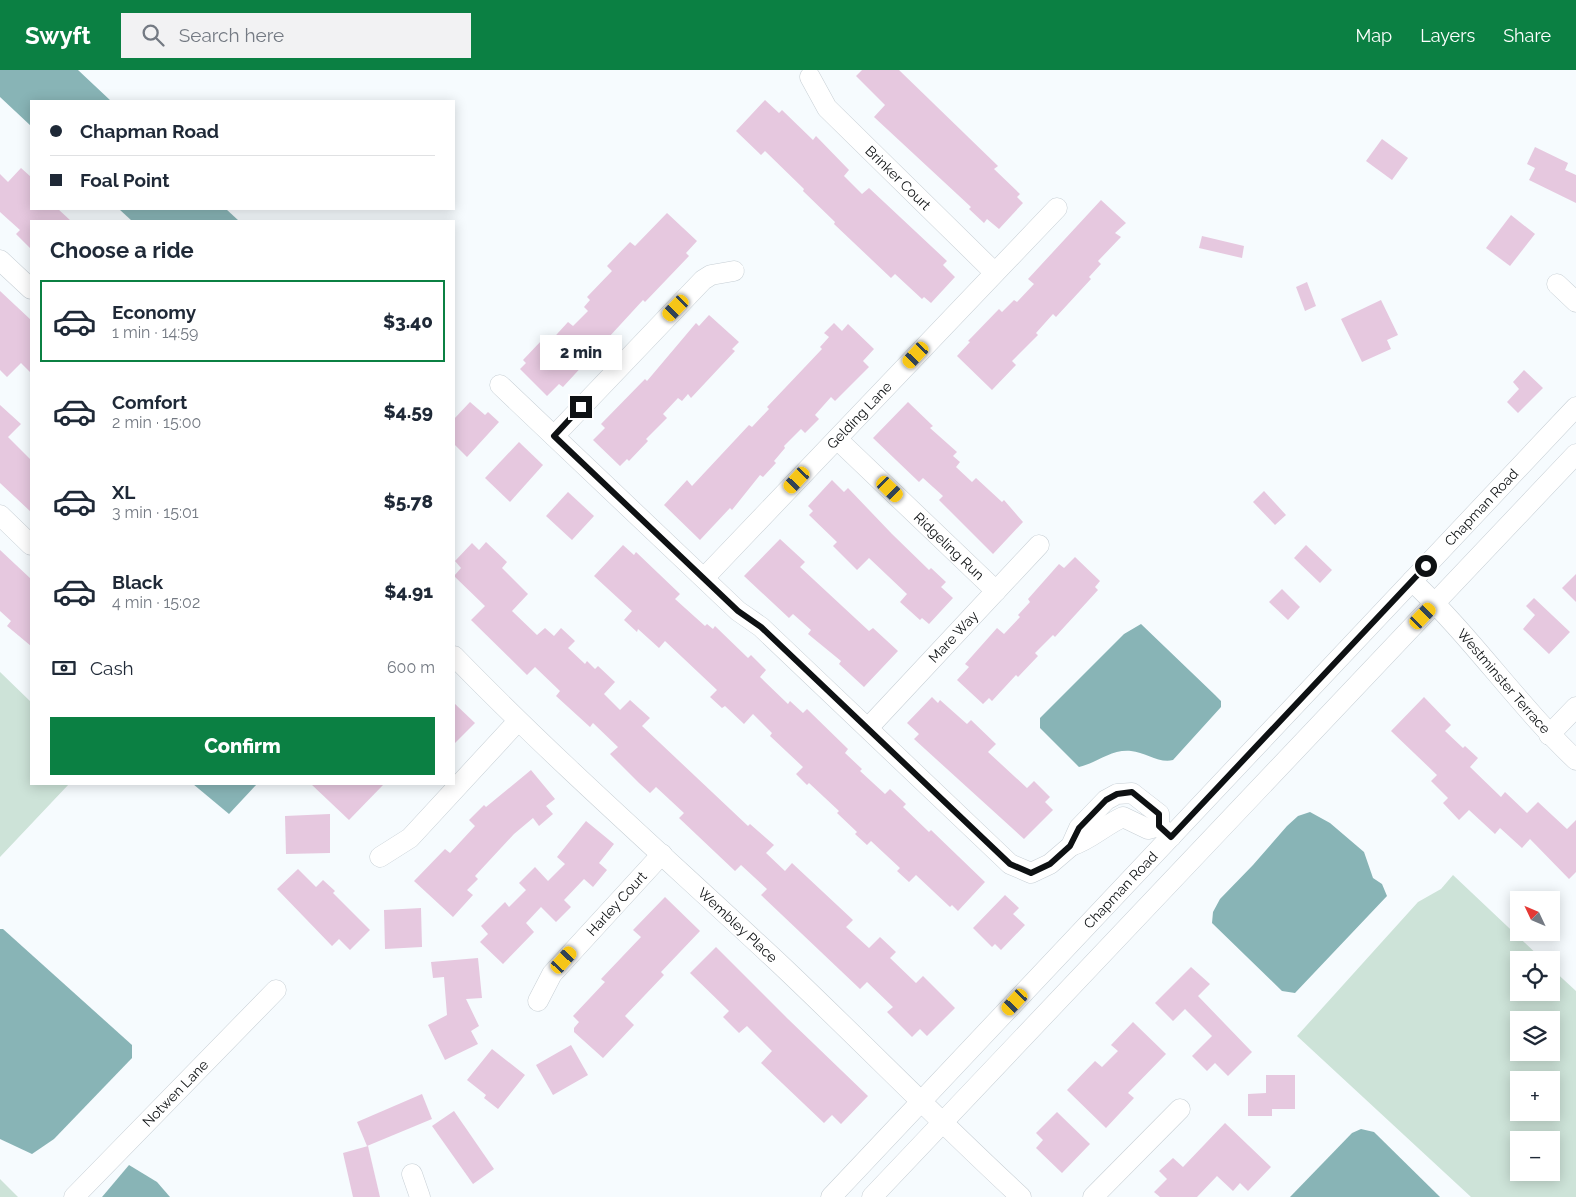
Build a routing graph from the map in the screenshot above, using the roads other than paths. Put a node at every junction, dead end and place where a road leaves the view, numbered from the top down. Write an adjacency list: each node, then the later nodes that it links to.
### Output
1 (810, 77): 5 (street, Brinker Court)
2 (1057, 208): 5 (street, Gelding Lane)
3 (0, 260): 7 (street)
4 (734, 271): 11 (street)
5 (994, 272): 12 (street, Gelding Lane)
6 (1557, 284): 8 (street)
7 (30, 288)
8 (1576, 302)
9 (500, 385): 11 (street)
10 (1576, 407): 18 (street, Chapman Road)
11 (554, 436): 17 (street)
12 (836, 439): 17 (street, Gelding Lane); 19 (street, Ridgeling Run)
13 (1576, 454): 20 (street)
14 (0, 515): 15 (street)
15 (30, 544)
16 (1039, 545): 19 (street, Mare Way)
17 (704, 578): 24 (street)
18 (1412, 580): 20 (street, Westminster Terrace); 29 (street, Chapman Road)
19 (996, 590): 24 (street, Mare Way)
20 (1436, 603): 25 (street, Westminster Terrace); 37 (street)
21 (455, 657): 23 (street, Wembley Place)
22 (1576, 707): 25 (street)
23 (518, 722): 31 (street, Wembley Place); 32 (street)
24 (868, 728): 30 (street)
25 (1549, 735): 26 (street, Westminster Terrace)
26 (1576, 760)
27 (1132, 792): 28 (street); 29 (street); 30 (street)
28 (1123, 817): 29 (street); 30 (street)
29 (1165, 831): 35 (street, Chapman Road)
30 (1070, 846)
31 (662, 854): 34 (street, Harley Court); 35 (street, Wembley Place)
32 (380, 857)
33 (276, 990): 39 (street, Notwen Lane)
34 (538, 1001)
35 (921, 1102): 37 (street, Wembley Place); 41 (street, Chapman Road)
36 (1180, 1109): 44 (street)
37 (942, 1124): 42 (street); 43 (street, Wembley Place)
38 (412, 1174): 40 (street)
39 (74, 1197)
40 (420, 1197)
41 (830, 1197)
42 (872, 1197)
43 (1021, 1197)
44 (1093, 1197)

